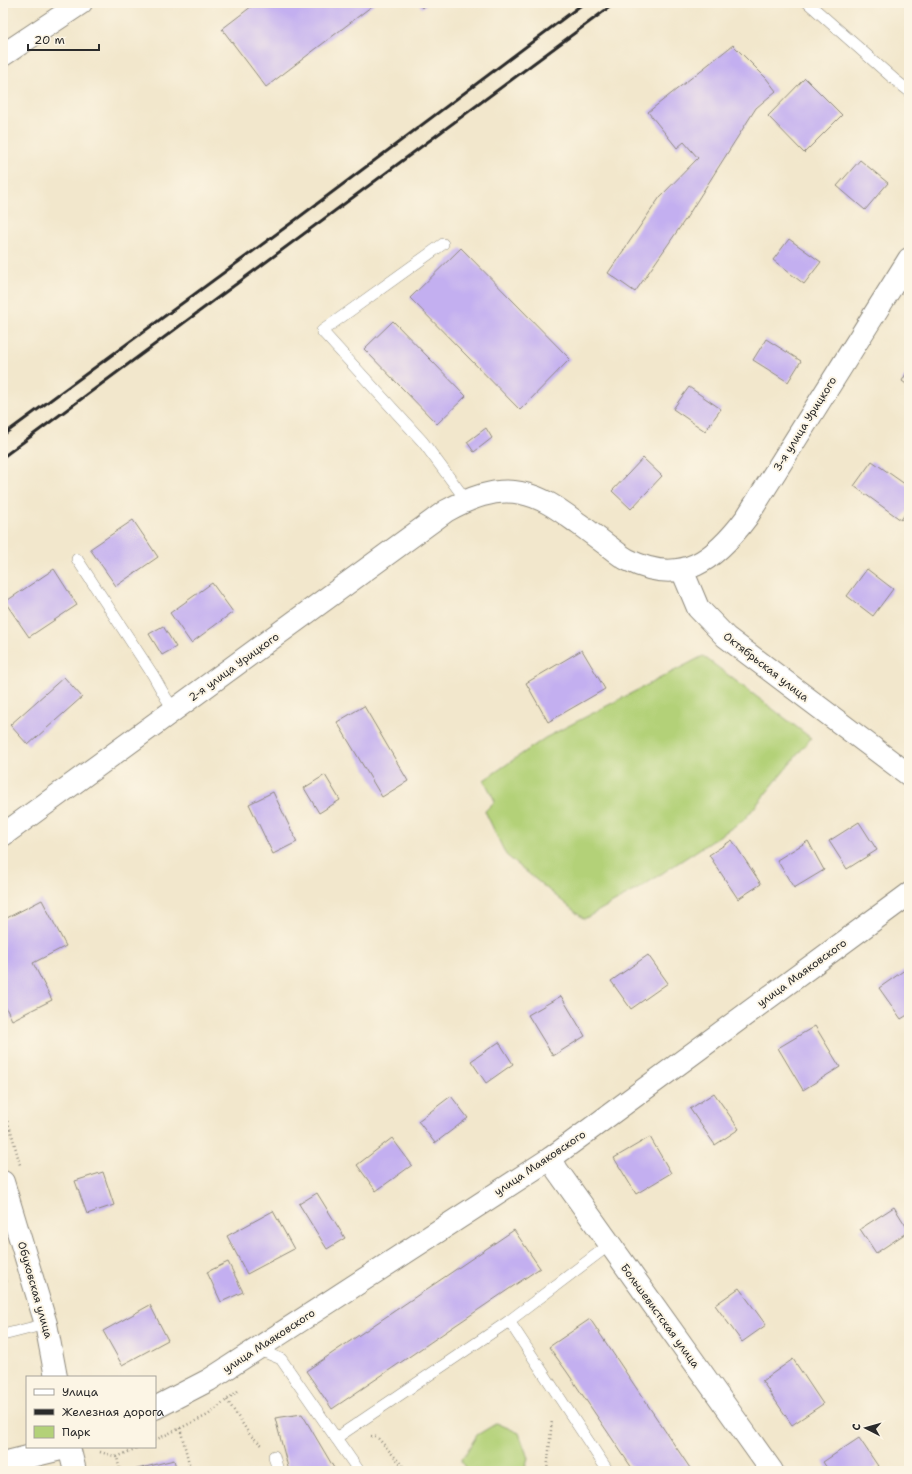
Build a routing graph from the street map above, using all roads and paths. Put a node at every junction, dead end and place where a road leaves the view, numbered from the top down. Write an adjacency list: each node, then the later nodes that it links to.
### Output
1 (81, 3): 3 (street)
2 (808, 3): 4 (lane)
3 (3, 55)
4 (909, 91)
5 (443, 244): 7 (lane)
6 (909, 258): 9 (street, 3-я улица Урицкого)
7 (466, 500): 9 (street); 10 (street, 2-я улица Урицкого)
8 (76, 559): 10 (lane)
9 (682, 570): 11 (street, Октябрьская улица)
10 (175, 711): 12 (street, 2-я улица Урицкого)
11 (909, 775)
12 (3, 835)
13 (909, 894): 14 (street, улица Маяковского)
14 (551, 1158): 16 (street, Большевистская улица); 20 (street, улица Маяковского)
15 (3, 1182): 18 (street, Обуховская улица)
16 (609, 1245): 17 (lane); 42 (street, Большевистская улица)
17 (509, 1321): 22 (lane); 26 (lane)
18 (46, 1324): 19 (lane); 21 (street, Обуховская улица)
19 (3, 1334)
20 (257, 1349): 24 (street, улица Маяковского); 26 (lane)
21 (56, 1376)
22 (555, 1391): 40 (path); 41 (lane)
23 (227, 1400): 31 (path)
24 (156, 1407)
25 (180, 1428): 36 (path)
26 (340, 1436): 38 (lane); 39 (path)
27 (65, 1448): 33 (street)
28 (69, 1448): 34 (street)
29 (137, 1448): 32 (path)
30 (100, 1452): 32 (path)
31 (274, 1456): 37 (lane)
32 (117, 1457): 35 (path)
33 (3, 1463)
34 (75, 1471)
35 (120, 1471)
36 (190, 1471)
37 (278, 1471)
38 (359, 1471)
39 (407, 1471)
40 (547, 1471)
41 (608, 1471)
42 (772, 1471)

